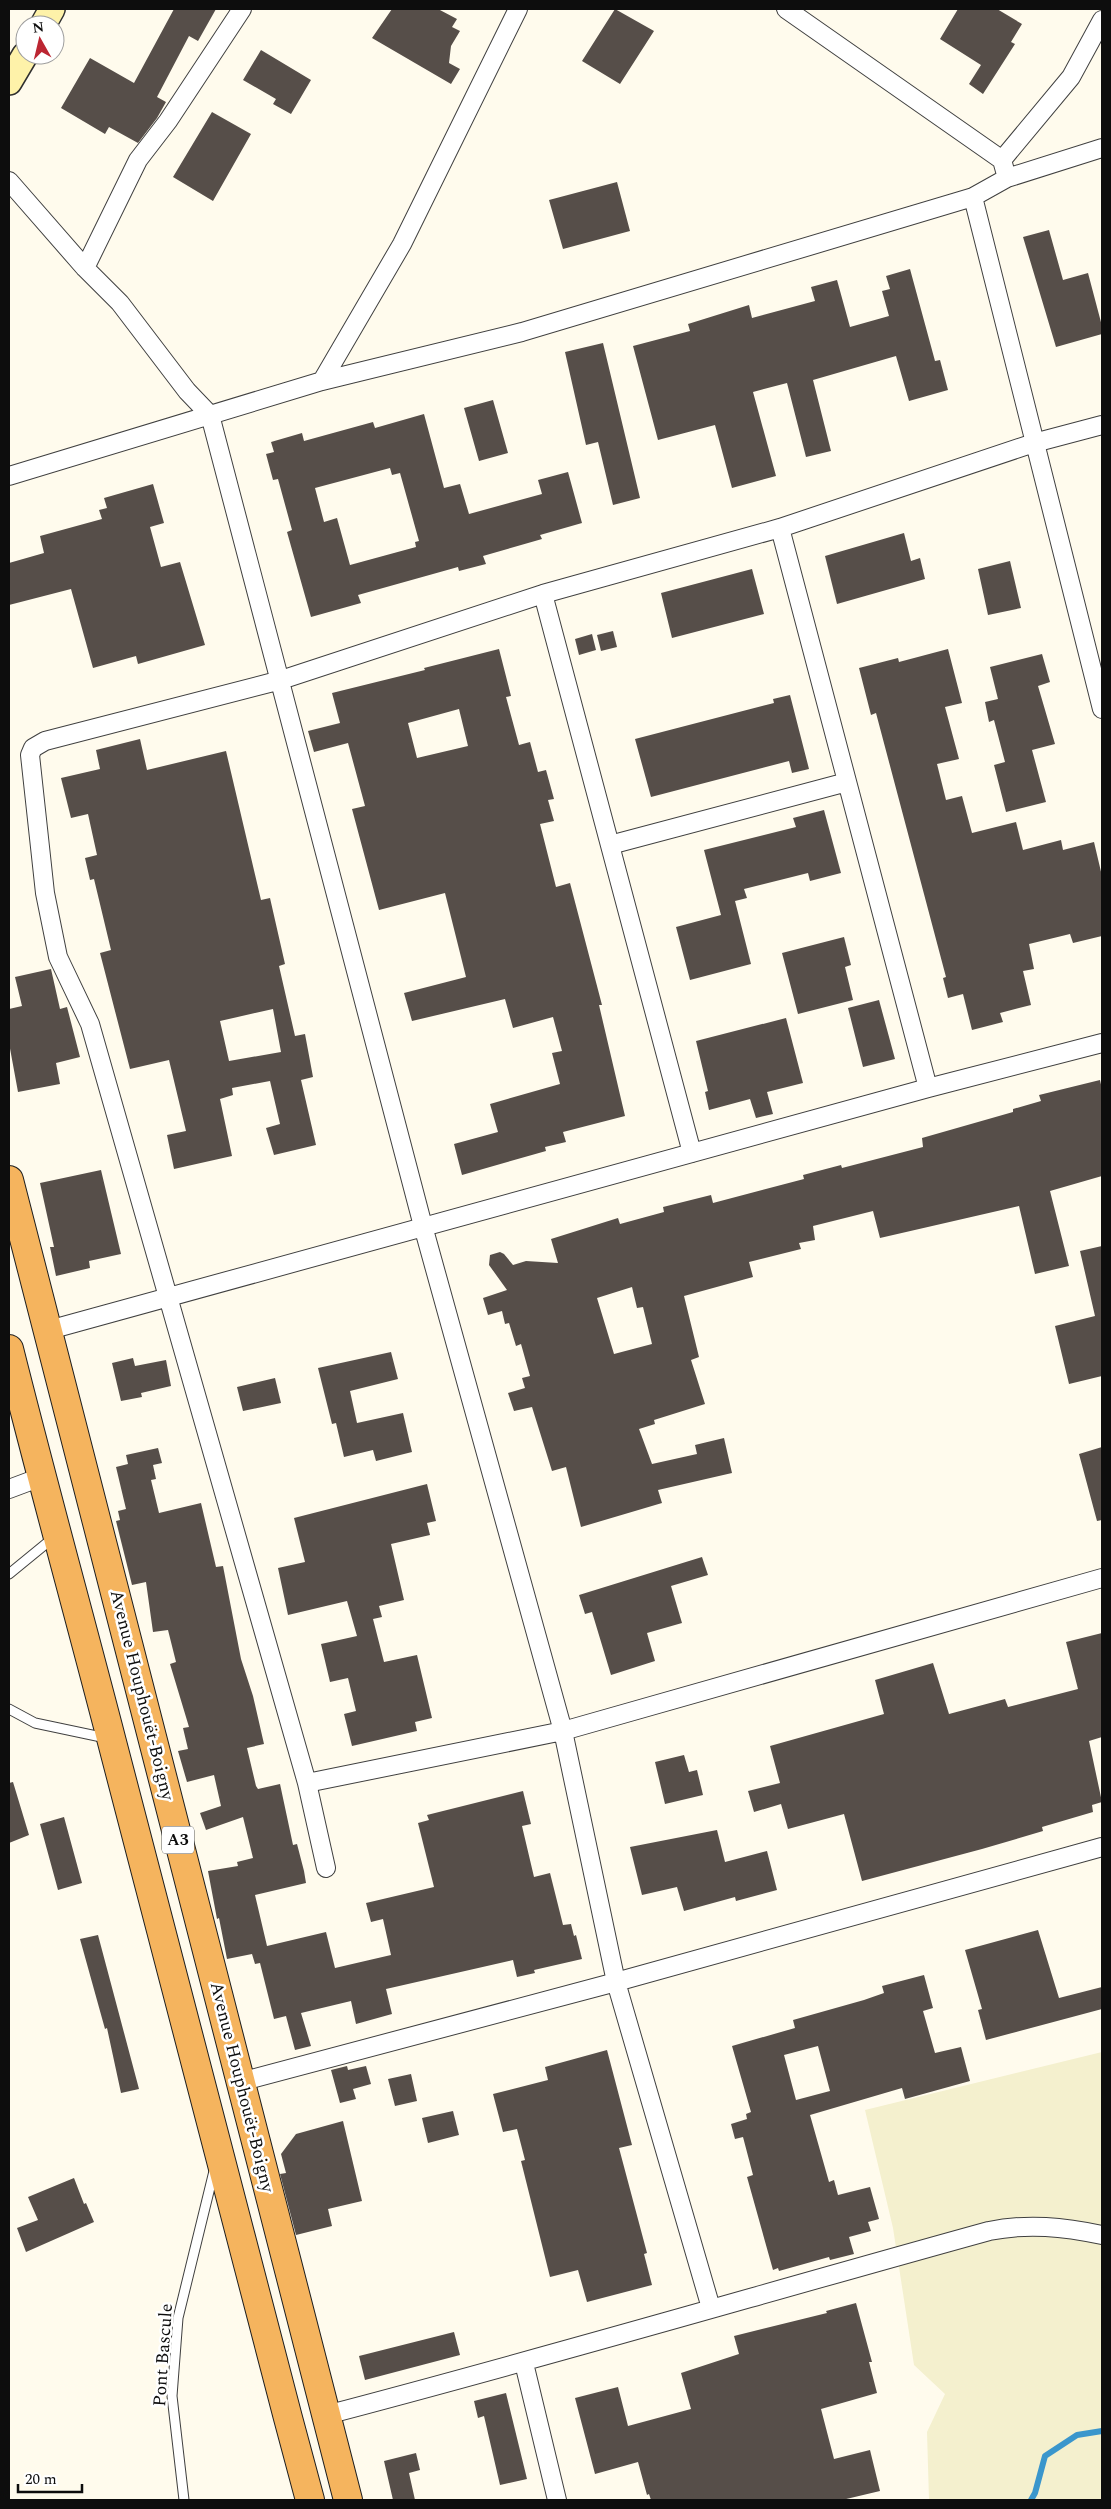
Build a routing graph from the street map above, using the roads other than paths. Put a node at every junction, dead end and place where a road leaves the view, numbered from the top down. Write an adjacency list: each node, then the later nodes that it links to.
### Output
1 (242, 9): 12 (street)
2 (518, 9): 13 (street)
3 (794, 11): 8 (street)
4 (1102, 20): 8 (street)
5 (19, 65): 6 (main road)
6 (9, 82)
7 (1102, 148): 9 (street)
8 (1002, 160): 9 (street)
9 (1007, 178): 11 (street)
10 (9, 181): 12 (street)
11 (973, 197): 13 (street); 16 (street)
12 (85, 268): 14 (street)
13 (322, 381): 14 (street)
14 (210, 414): 17 (street); 20 (street)
15 (1102, 425): 16 (street)
16 (1034, 443): 18 (street); 21 (street)
17 (9, 476)
18 (780, 528): 19 (street); 22 (street)
19 (543, 594): 20 (street); 23 (street)
20 (281, 680): 28 (street); 29 (street)
21 (1102, 709)
22 (847, 782): 23 (street); 25 (street)
23 (610, 844): 26 (street)
24 (1102, 1042): 25 (street)
25 (928, 1088): 26 (street)
26 (692, 1153): 28 (street)
27 (9, 1180): 30 (highway, Avenue Houphouët-Boigny / A3)
28 (423, 1226): 29 (street); 38 (street)
29 (168, 1298): 30 (street); 40 (street)
30 (49, 1330): 44 (highway, Avenue Houphouët-Boigny / A3)
31 (9, 1350): 32 (highway, A3)
32 (41, 1477): 33 (street); 34 (highway, A3)
33 (9, 1489)
34 (56, 1536): 35 (lane); 39 (highway, A3)
35 (9, 1574)
36 (1102, 1578): 38 (street)
37 (9, 1709): 39 (lane)
38 (563, 1731): 40 (street); 43 (street)
39 (112, 1740): 45 (highway, A3)
40 (307, 1783): 42 (street)
41 (1102, 1847): 43 (street)
42 (326, 1868)
43 (616, 1982): 44 (street); 47 (street)
44 (240, 2082): 49 (highway, Avenue Houphouët-Boigny / A3)
45 (217, 2156): 50 (lane, Pont Bascule); 51 (highway, A3)
46 (1102, 2235): 47 (street)
47 (711, 2308): 48 (street)
48 (524, 2363): 49 (street); 53 (street)
49 (326, 2415): 52 (highway, Avenue Houphouët-Boigny / A3)
50 (184, 2500)
51 (310, 2500)
52 (348, 2500)
53 (557, 2500)

